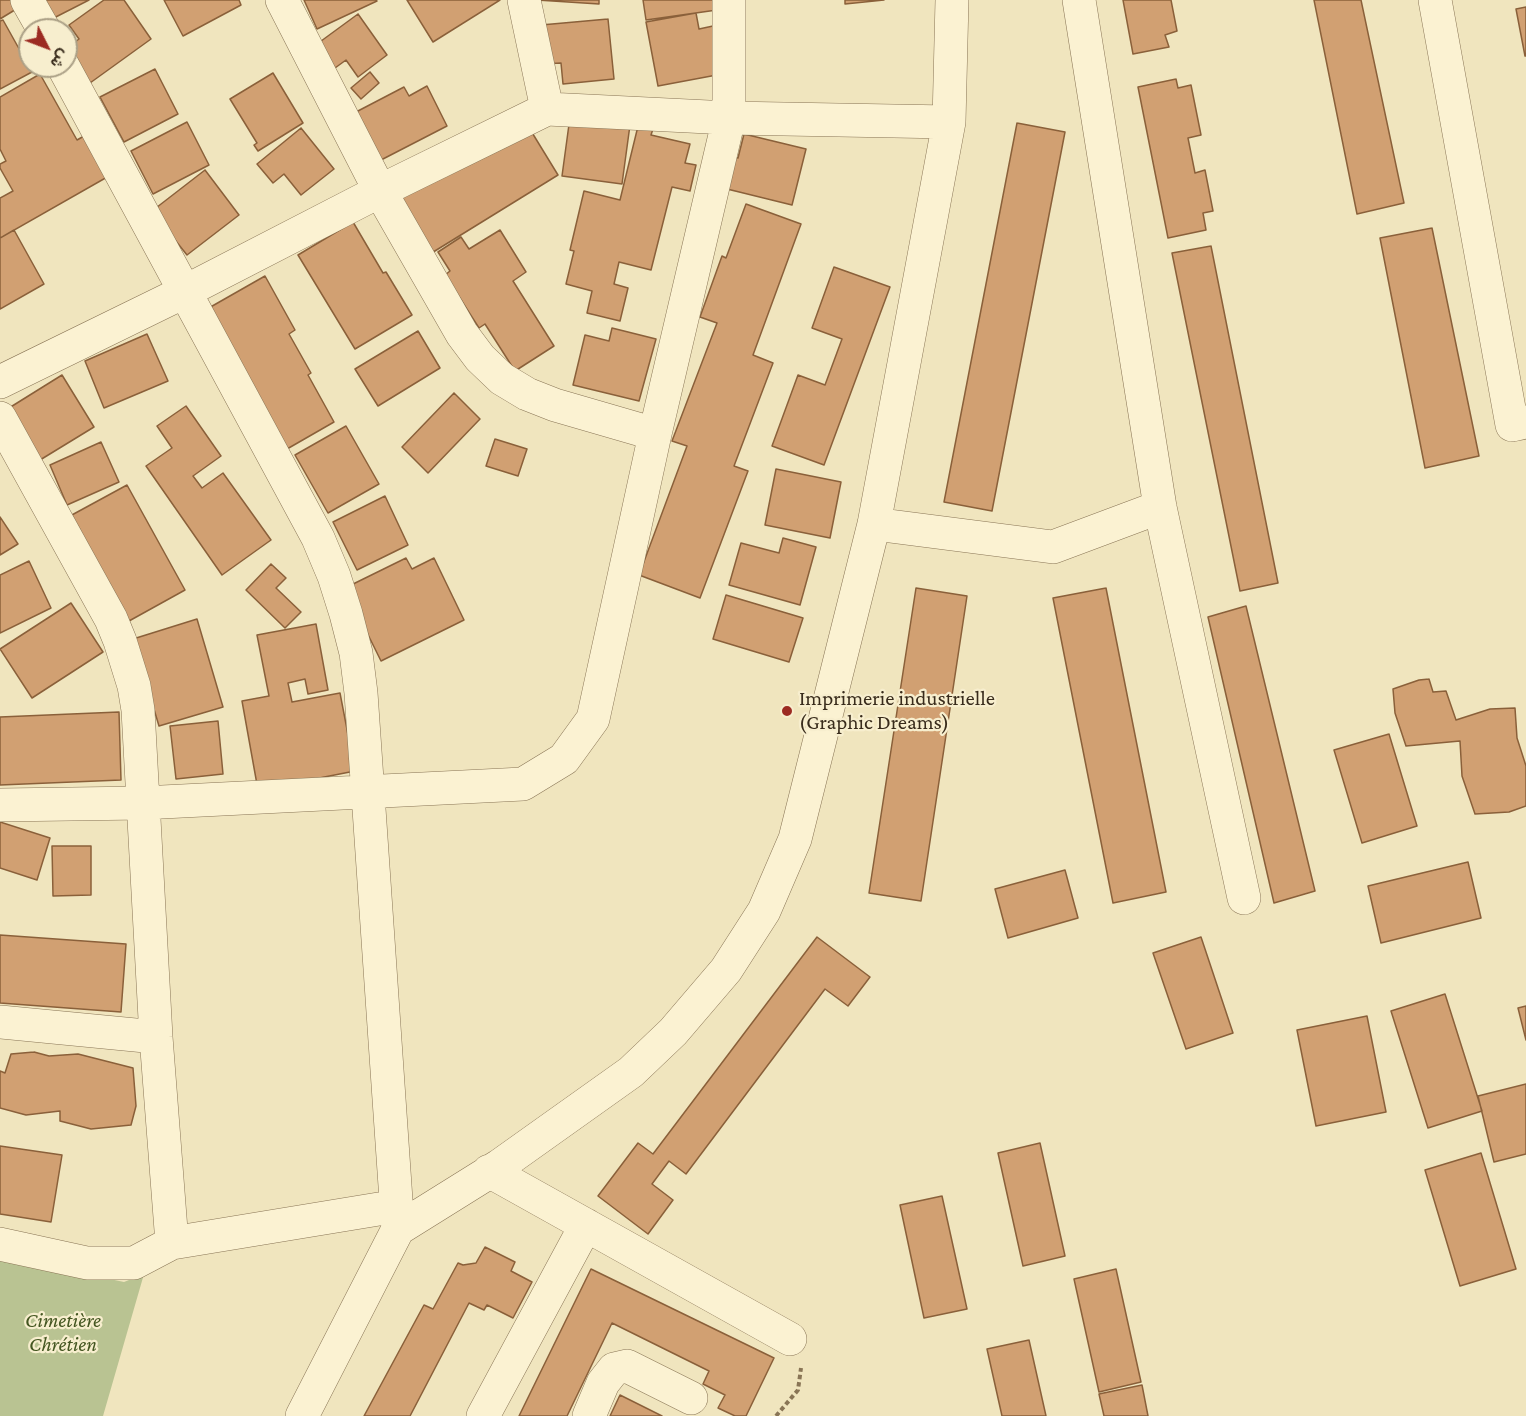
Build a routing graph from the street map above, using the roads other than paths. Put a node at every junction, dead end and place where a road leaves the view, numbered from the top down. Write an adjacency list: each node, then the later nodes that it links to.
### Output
1 (27, 0): 8 (street)
2 (282, 0): 13 (street)
3 (524, 0): 10 (street)
4 (729, 0): 11 (street)
5 (952, 0): 12 (street)
6 (1079, 0): 19 (street)
7 (1436, 0): 17 (street)
8 (37, 18)
9 (70, 78): 14 (street)
10 (547, 109): 11 (street); 13 (street)
11 (729, 118): 12 (street); 18 (street)
12 (949, 122): 20 (street)
13 (380, 191): 14 (street); 18 (street)
14 (186, 291): 15 (street); 21 (street)
15 (0, 382)
16 (0, 418): 22 (street)
17 (1526, 422)
18 (655, 434): 21 (street)
19 (1160, 507): 20 (street); 24 (street)
20 (874, 524): 27 (street)
21 (369, 793): 22 (street); 28 (street)
22 (142, 803): 23 (street); 26 (street)
23 (0, 805)
24 (1244, 898)
25 (0, 1022): 26 (street)
26 (156, 1037): 30 (street)
27 (489, 1171): 28 (street); 29 (street)
28 (398, 1217): 30 (street); 34 (street)
29 (586, 1225): 32 (street); 35 (street)
30 (172, 1243): 31 (street)
31 (0, 1244)
32 (790, 1339)
33 (691, 1398): 36 (street)
34 (302, 1416)
35 (483, 1416)
36 (588, 1416)

